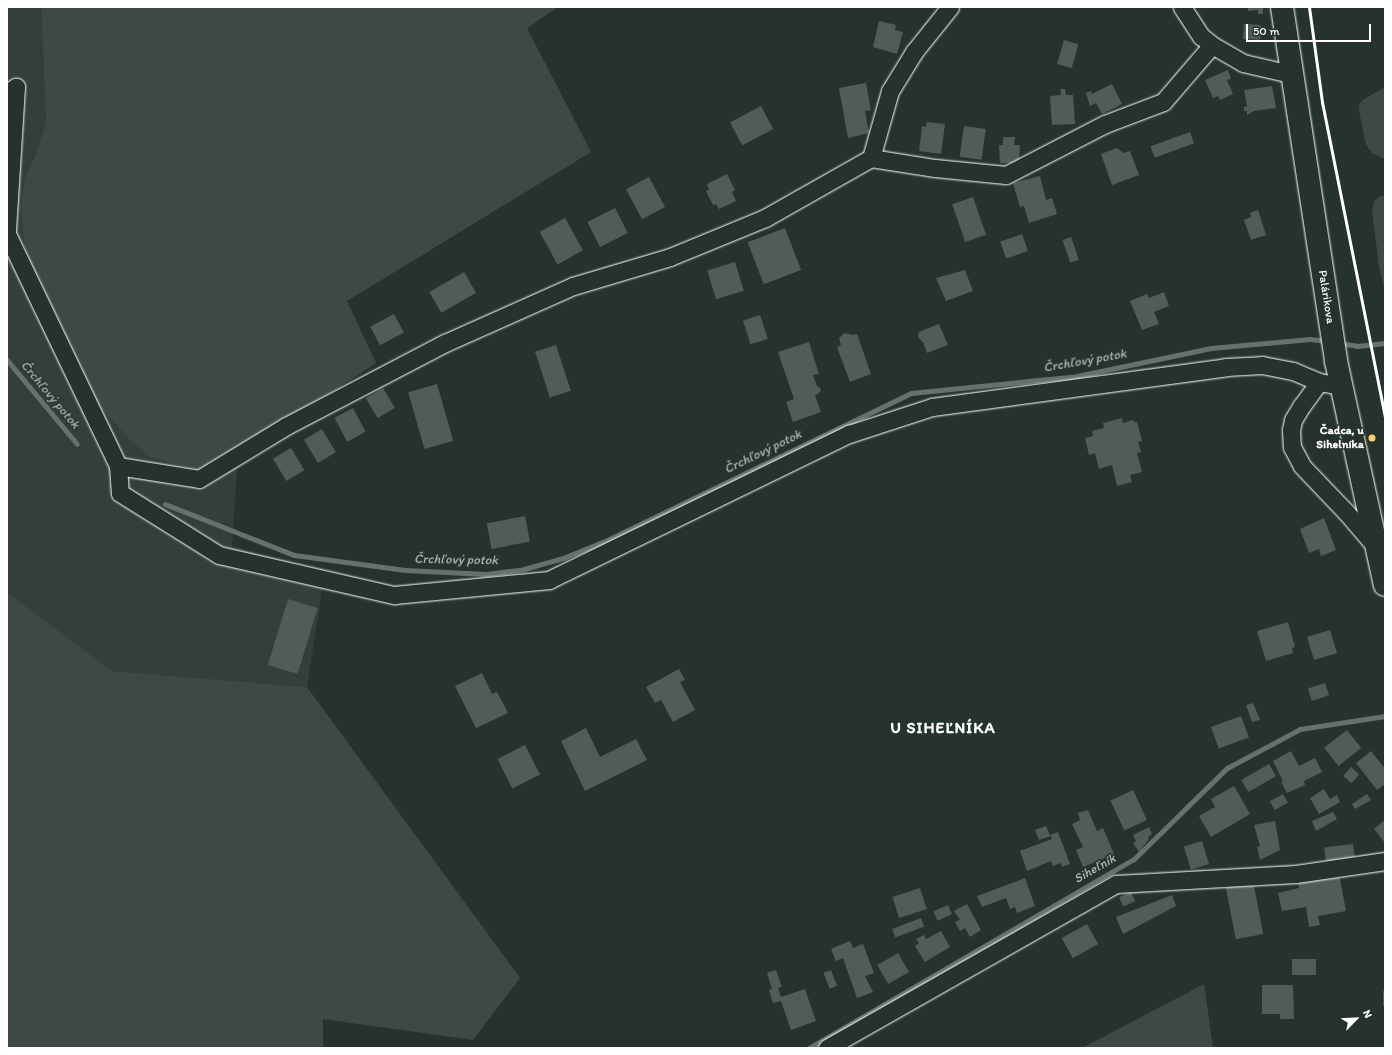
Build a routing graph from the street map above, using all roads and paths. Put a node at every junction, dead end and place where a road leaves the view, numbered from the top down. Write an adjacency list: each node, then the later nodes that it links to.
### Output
1 (950, 7): 7 (street)
2 (1182, 7): 4 (street)
3 (1282, 7): 5 (main road, Palárikova)
4 (1212, 45): 5 (street); 7 (street)
5 (1291, 74): 11 (main road, Palárikova)
6 (7, 93): 8 (street)
7 (871, 158): 12 (street)
8 (7, 230)
9 (7, 234): 12 (street)
10 (1319, 382): 11 (street); 12 (street); 13 (street)
11 (1341, 386): 13 (main road, Palárikova)
12 (118, 466)
13 (1376, 547): 14 (main road, Palárikova)
14 (1385, 585)
15 (1385, 861): 16 (street)
16 (827, 1048)

